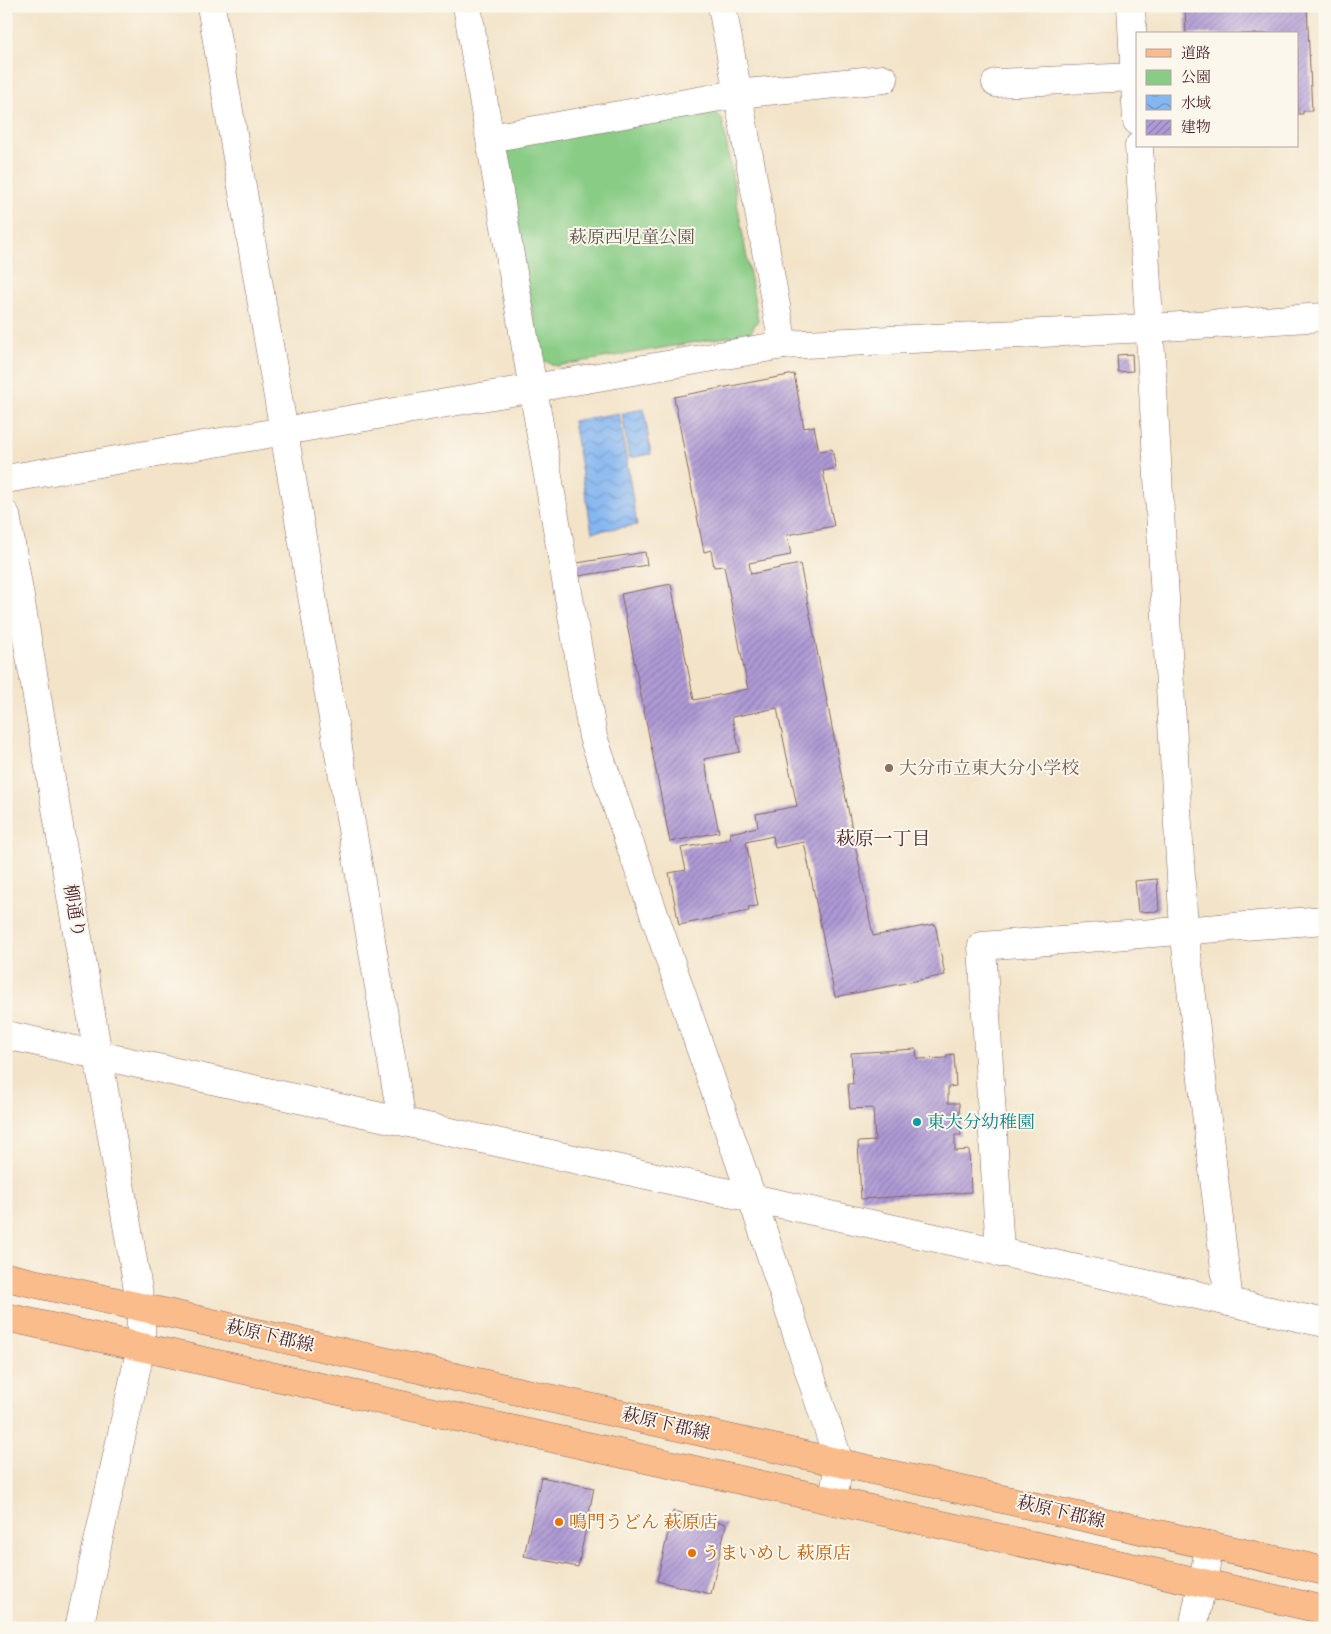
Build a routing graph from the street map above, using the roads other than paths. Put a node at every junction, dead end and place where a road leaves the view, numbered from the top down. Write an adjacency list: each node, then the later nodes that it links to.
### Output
1 (211, 6): 16 (street)
2 (467, 6): 10 (street)
3 (722, 6): 8 (street)
4 (1131, 6): 5 (street)
5 (1135, 77): 7 (street); 9 (street)
6 (884, 78): 8 (street)
7 (996, 83)
8 (737, 94): 10 (street); 14 (street)
9 (1136, 99)
10 (490, 138): 15 (street)
11 (1139, 148): 13 (street)
12 (1325, 317): 13 (street)
13 (1149, 328): 14 (street); 20 (street)
14 (783, 345): 15 (street)
15 (533, 388): 16 (street); 24 (street)
16 (284, 431): 17 (street); 23 (street)
17 (6, 479)
18 (6, 514): 22 (street, 柳通り)
19 (1325, 920): 20 (street)
20 (1184, 930): 25 (street); 27 (street)
21 (6, 1035): 22 (street)
22 (98, 1055): 23 (street); 28 (street, 柳通り)
23 (402, 1121): 24 (street)
24 (752, 1198): 25 (street); 32 (street)
25 (1000, 1252): 27 (street)
26 (6, 1277): 28 (main road, 萩原下郡線)
27 (1229, 1302): 30 (street)
28 (140, 1307): 31 (street, 柳通り); 32 (main road, 萩原下郡線)
29 (6, 1317): 31 (main road)
30 (1325, 1323)
31 (141, 1347): 33 (main road); 38 (street, 柳通り)
32 (839, 1462): 33 (street); 34 (main road, 萩原下郡線)
33 (833, 1501): 36 (main road)
34 (1210, 1545): 35 (main road, 萩原下郡線); 36 (street)
35 (1325, 1571)
36 (1203, 1583): 37 (main road); 39 (street)
37 (1325, 1610)
38 (79, 1628)
39 (1193, 1628)

